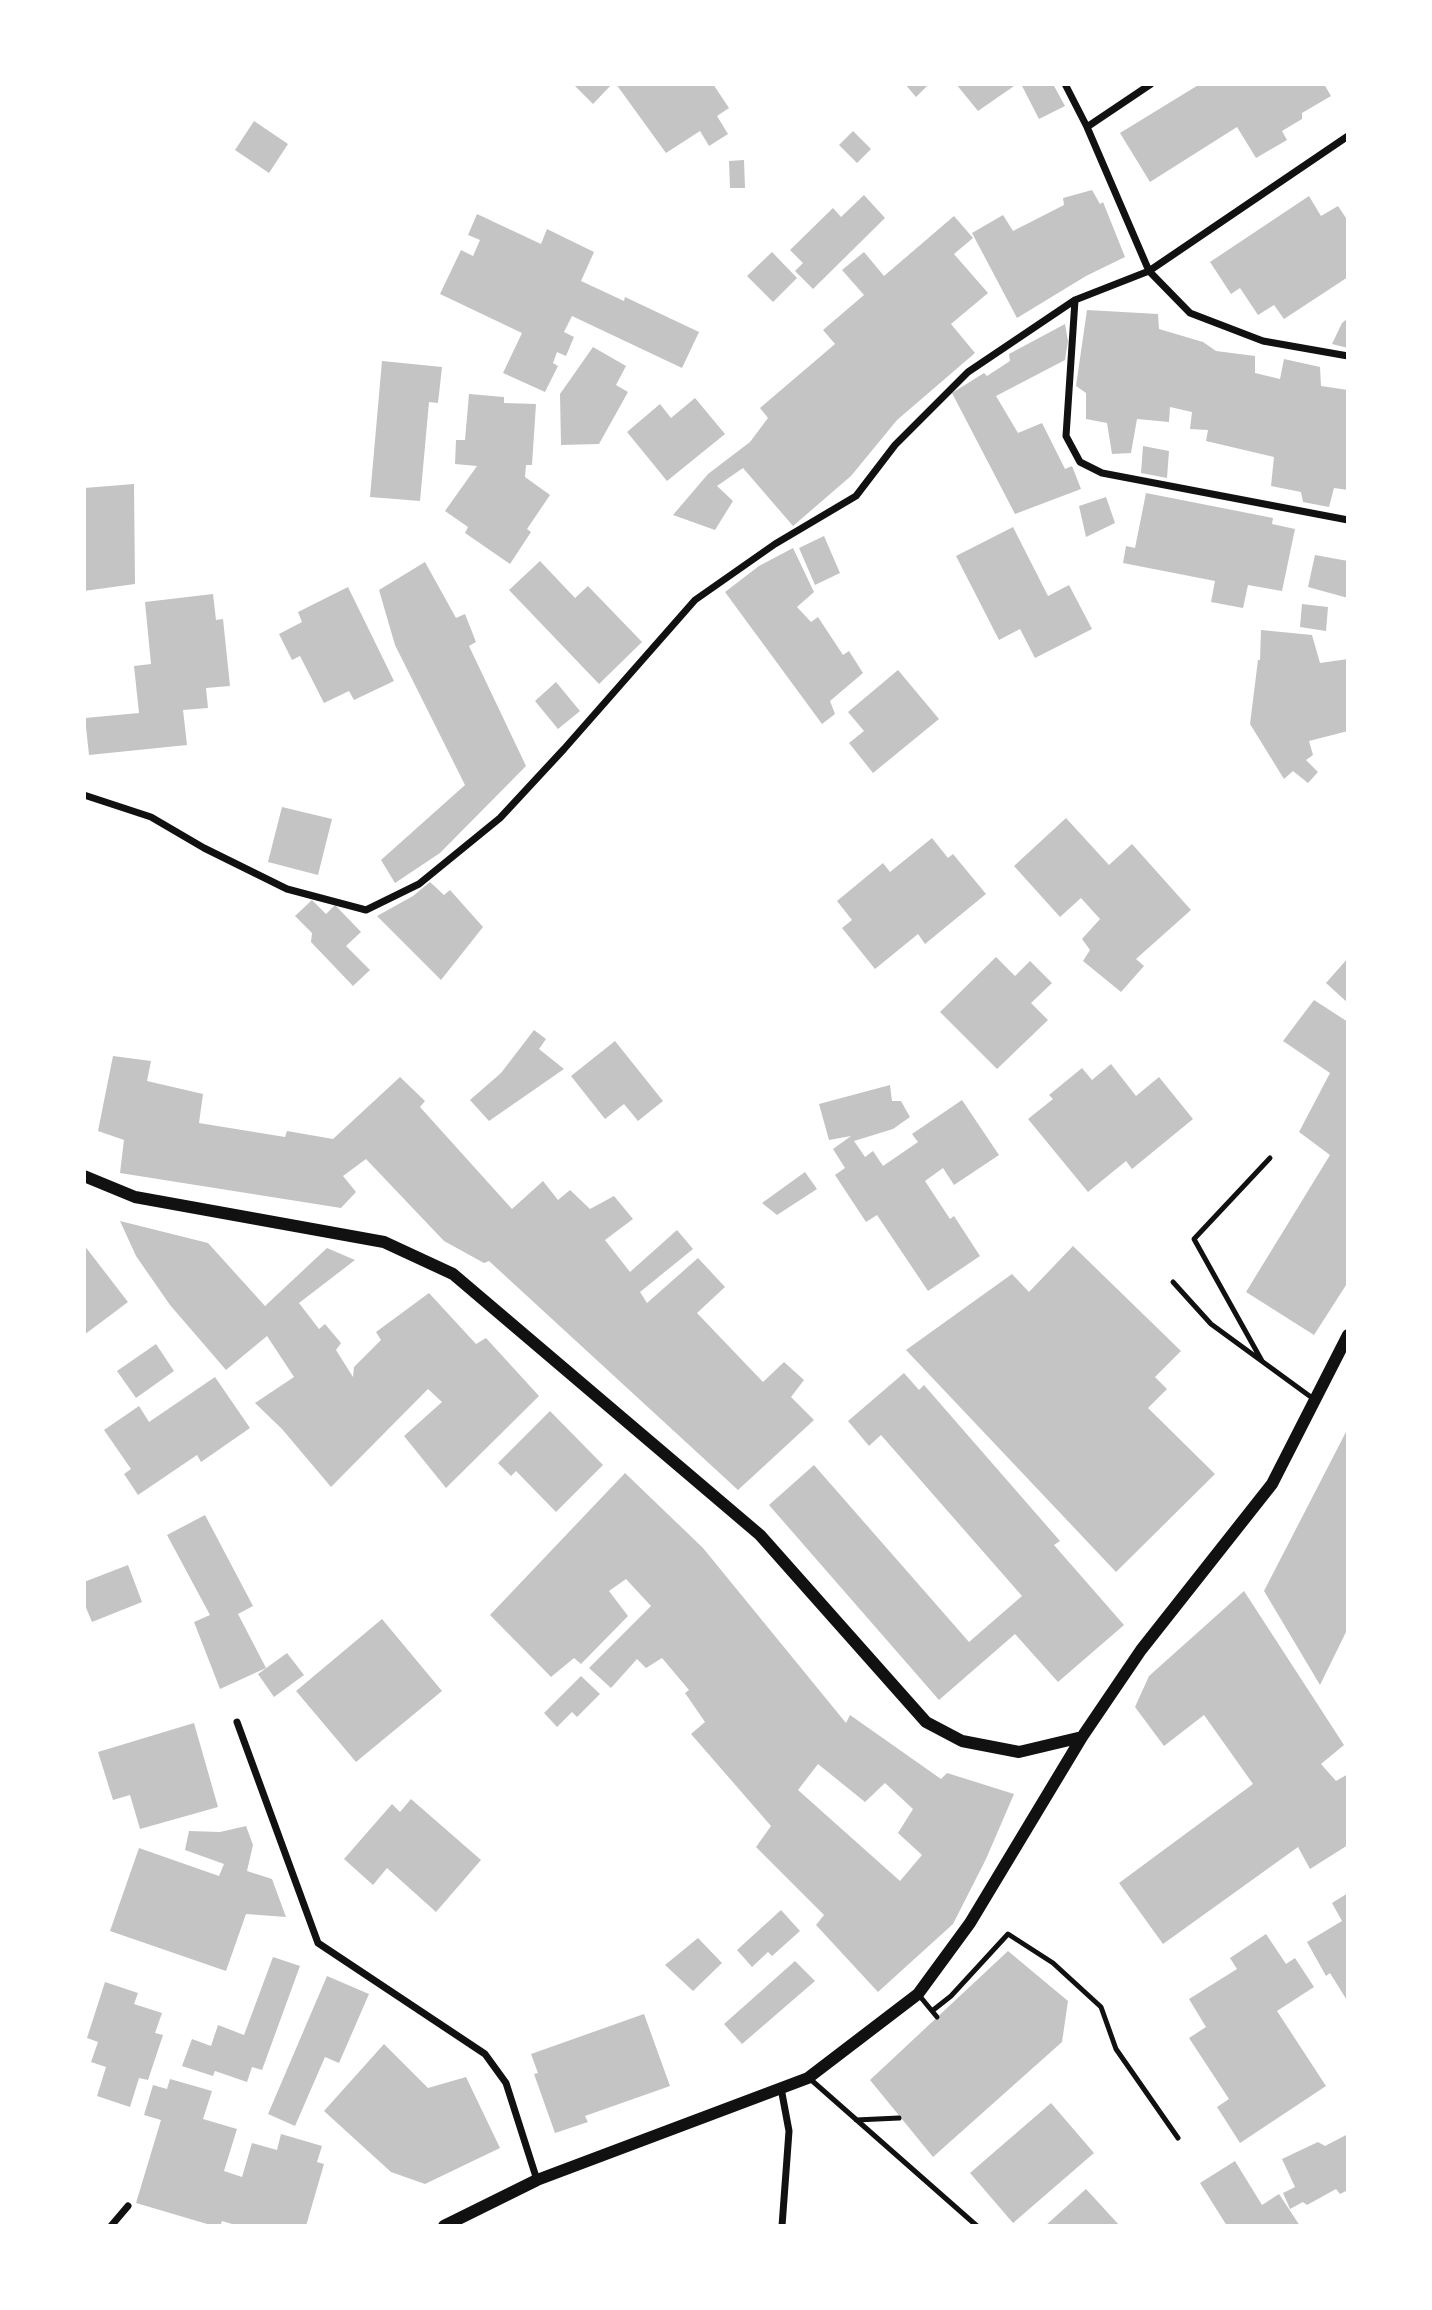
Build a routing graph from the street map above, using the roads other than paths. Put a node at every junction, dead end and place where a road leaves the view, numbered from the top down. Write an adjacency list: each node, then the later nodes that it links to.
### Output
1 (1065, 84): 3 (street)
2 (1151, 84): 3 (street)
3 (1087, 127): 5 (street)
4 (1348, 136): 5 (street)
5 (1149, 271): 6 (street); 7 (street)
6 (1075, 300): 8 (street); 9 (street)
7 (1348, 356)
8 (1348, 520)
9 (84, 795)
10 (1270, 1157): 14 (lane)
11 (84, 1176): 17 (street)
12 (1174, 1282): 14 (lane)
13 (1348, 1335): 15 (street)
14 (1262, 1361): 15 (lane)
15 (1315, 1400): 17 (street)
16 (237, 1721): 26 (street)
17 (1082, 1737): 18 (street)
18 (918, 1994): 19 (lane); 21 (street)
19 (932, 2011): 20 (lane); 25 (lane)
20 (937, 2017)
21 (808, 2078): 22 (street); 24 (lane)
22 (782, 2088): 26 (street); 30 (street)
23 (899, 2118): 24 (lane)
24 (856, 2120): 31 (lane)
25 (1178, 2138)
26 (537, 2180): 29 (street)
27 (128, 2206): 28 (street)
28 (111, 2226)
29 (444, 2226)
30 (782, 2226)
31 (977, 2226)

